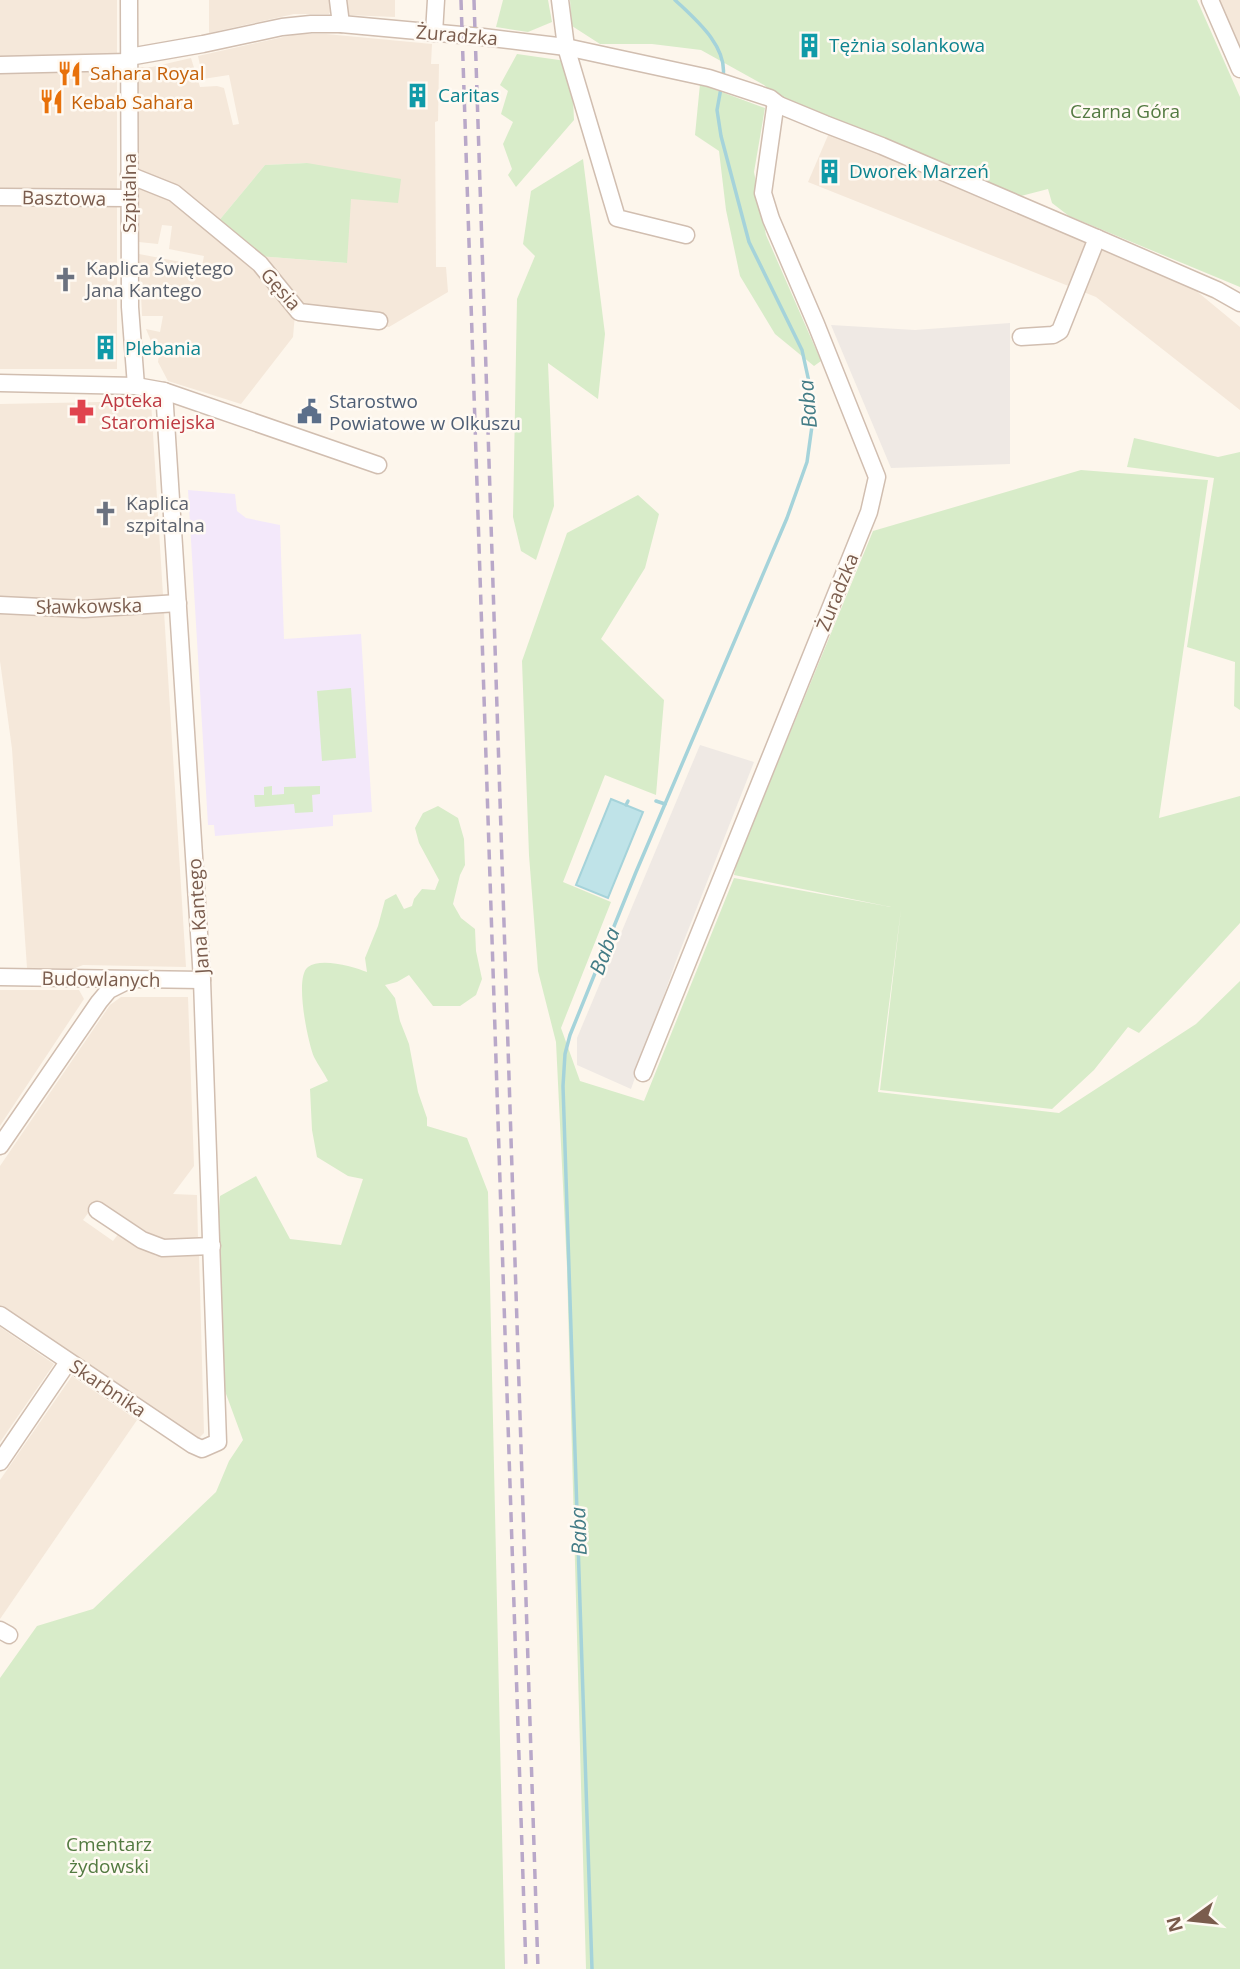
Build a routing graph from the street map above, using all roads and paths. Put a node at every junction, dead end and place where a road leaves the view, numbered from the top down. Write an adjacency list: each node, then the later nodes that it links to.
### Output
1 (129, 0): 9 (street, Szpitalna)
2 (338, 0): 6 (street)
3 (436, 0): 7 (street)
4 (560, 0): 8 (street)
5 (1210, 0): 11 (street)
6 (341, 24): 7 (street, Żuradzka); 9 (street, Żuradzka)
7 (434, 33): 8 (street, Żuradzka)
8 (566, 47): 12 (street, Żuradzka); 16 (street)
9 (129, 59): 10 (street, Żuradzka); 13 (street, Szpitalna)
10 (0, 65)
11 (1240, 69)
12 (779, 104): 17 (street, Żuradzka); 30 (street, Żuradzka)
13 (129, 175): 15 (street, Szpitalna); 19 (street, Gęsia)
14 (0, 197): 15 (street, Basztowa)
15 (128, 198): 22 (street, Szpitalna)
16 (686, 235)
17 (1097, 238): 18 (street, Żuradzka); 20 (street)
18 (1238, 303)
19 (379, 321)
20 (1021, 337)
21 (0, 383): 22 (street)
22 (136, 386): 23 (street)
23 (164, 391): 24 (street); 25 (street, Jana Kantego)
24 (378, 465)
25 (178, 603): 26 (street, Sławkowska); 29 (street, Jana Kantego)
26 (0, 605)
27 (0, 977): 28 (street, Budowlanych)
28 (129, 979): 29 (street, Budowlanych); 31 (street)
29 (202, 980): 33 (street, Jana Kantego)
30 (643, 1073)
31 (0, 1146)
32 (97, 1210): 33 (street)
33 (212, 1246): 36 (street, Jana Kantego)
34 (0, 1315): 35 (street, Skarbnika)
35 (68, 1362): 36 (street, Skarbnika); 37 (street)
36 (218, 1442)
37 (0, 1462)

